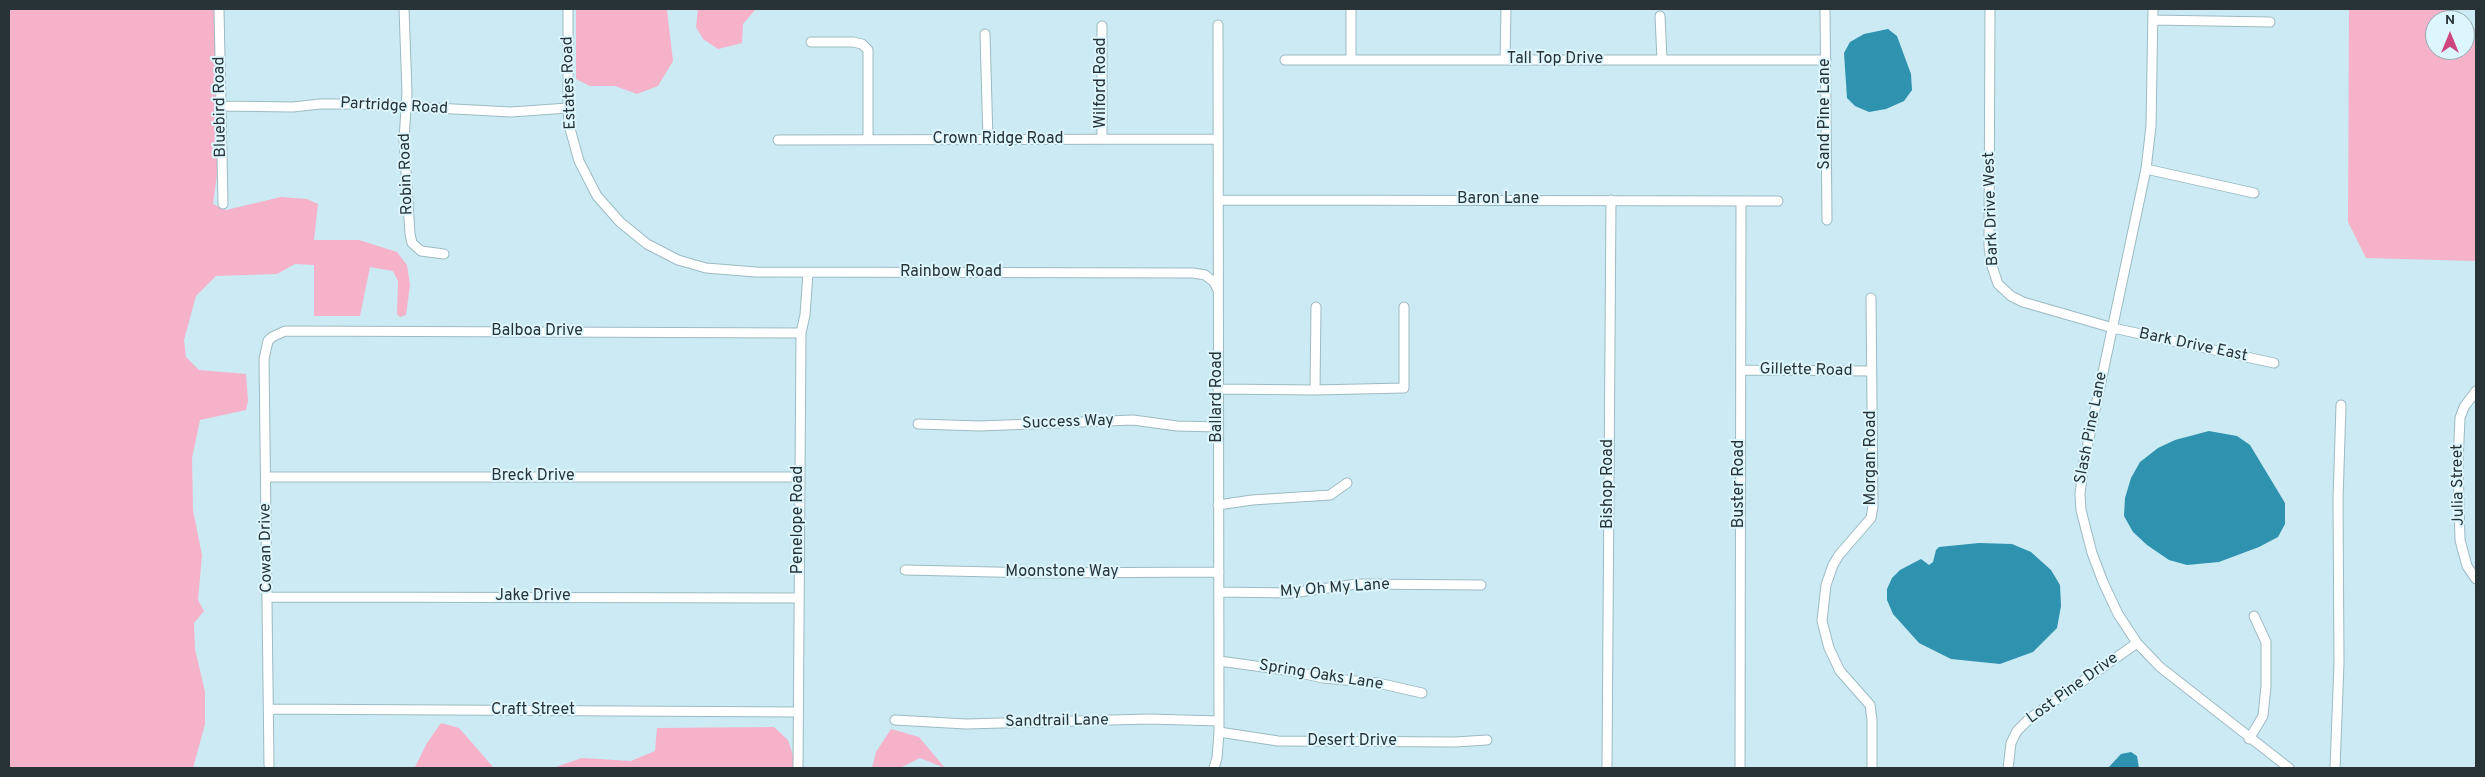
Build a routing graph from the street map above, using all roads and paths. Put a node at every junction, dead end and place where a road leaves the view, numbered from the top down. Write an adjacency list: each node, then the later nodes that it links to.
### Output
1 (219, 9): 22 (street, Bluebird Road)
2 (404, 9): 21 (street, Robin Road)
3 (568, 9): 23 (street, Estates Road)
4 (1351, 9): 17 (street)
5 (1506, 9): 18 (street)
6 (1825, 9): 20 (street, Sand Pine Lane)
7 (1990, 9): 44 (street, Bark Drive West)
8 (2153, 9): 10 (street, Slash Pine Lane)
9 (1660, 16): 19 (street)
10 (2153, 20): 11 (street); 29 (street, Slash Pine Lane)
11 (2270, 22)
12 (1218, 25): 25 (street, Ballard Road)
13 (1102, 26): 24 (street, Wilford Road)
14 (985, 34): 28 (street)
15 (811, 42): 27 (street)
16 (1285, 60): 17 (street, Tall Top Drive)
17 (1351, 60): 18 (street, Tall Top Drive)
18 (1505, 60): 19 (street, Tall Top Drive)
19 (1662, 60): 20 (street, Tall Top Drive)
20 (1826, 60): 36 (street, Sand Pine Lane)
21 (406, 105): 22 (street, Partridge Road); 23 (street, Partridge Road); 37 (street, Robin Road)
22 (221, 106): 35 (street, Bluebird Road)
23 (568, 108): 38 (street, Estates Road)
24 (1102, 139): 25 (street, Crown Ridge Road); 28 (street, Crown Ridge Road)
25 (1218, 139): 31 (street, Ballard Road)
26 (778, 140): 27 (street, Crown Ridge Road)
27 (868, 140): 28 (street, Crown Ridge Road)
28 (988, 140)
29 (2146, 169): 30 (street); 44 (street, Slash Pine Lane)
30 (2254, 193)
31 (1218, 200): 32 (street, Baron Lane); 40 (street, Ballard Road)
32 (1611, 200): 33 (street, Baron Lane); 82 (street, Bishop Road)
33 (1741, 201): 34 (street, Baron Lane); 48 (street, Buster Road)
34 (1778, 201)
35 (223, 204)
36 (1827, 220)
37 (444, 254)
38 (678, 260): 39 (street, Rainbow Road)
39 (808, 273): 40 (street, Rainbow Road); 45 (street, Penelope Road)
40 (1218, 290): 50 (street, Ballard Road)
41 (1871, 298): 49 (street, Morgan Road)
42 (1316, 307): 51 (street)
43 (1404, 307): 51 (street)
44 (2113, 328): 47 (street, Bark Drive East); 68 (street, Slash Pine Lane)
45 (801, 333): 46 (street, Balboa Drive); 57 (street, Penelope Road)
46 (275, 335): 56 (street, Cowan Drive)
47 (2274, 363)
48 (1741, 370): 49 (street, Gillette Road); 83 (street, Buster Road)
49 (1871, 372): 84 (street, Morgan Road)
50 (1218, 389): 51 (street); 55 (street, Ballard Road)
51 (1315, 390)
52 (2476, 391): 62 (street, Julia Street)
53 (2341, 405): 87 (street)
54 (918, 424): 55 (street, Success Way)
55 (1218, 427): 59 (street, Ballard Road)
56 (266, 477): 57 (street, Breck Drive); 65 (street, Cowan Drive)
57 (800, 477): 66 (street, Penelope Road)
58 (1347, 483): 59 (street)
59 (1218, 506): 61 (street, Ballard Road)
60 (905, 570): 61 (street, Moonstone Way)
61 (1218, 572): 64 (street, Ballard Road)
62 (2476, 579)
63 (1481, 585): 64 (street, My Oh My Lane)
64 (1218, 592): 69 (street, Ballard Road)
65 (267, 597): 66 (street, Jake Drive); 71 (street, Cowan Drive)
66 (799, 598): 72 (street, Penelope Road)
67 (2254, 616): 76 (street)
68 (2137, 643): 76 (street, Slash Pine Lane); 85 (street, Lost Pine Drive)
69 (1219, 661): 70 (street, Spring Oaks Lane); 74 (street, Ballard Road)
70 (1422, 693)
71 (269, 710): 72 (street, Craft Street); 78 (street, Cowan Drive)
72 (798, 712): 80 (street, Penelope Road)
73 (895, 720): 74 (street, Sandtrail Lane)
74 (1219, 721): 75 (street, Ballard Road)
75 (1219, 732): 77 (street, Desert Drive); 81 (street, Ballard Road)
76 (2249, 739): 79 (street, Slash Pine Lane)
77 (1487, 740)
78 (270, 765)
79 (2277, 765): 86 (street, Slash Pine Lane)
80 (798, 768)
81 (1214, 768)
82 (1607, 768)
83 (1740, 768)
84 (1872, 768)
85 (2008, 768)
86 (2289, 768)
87 (2335, 768)

